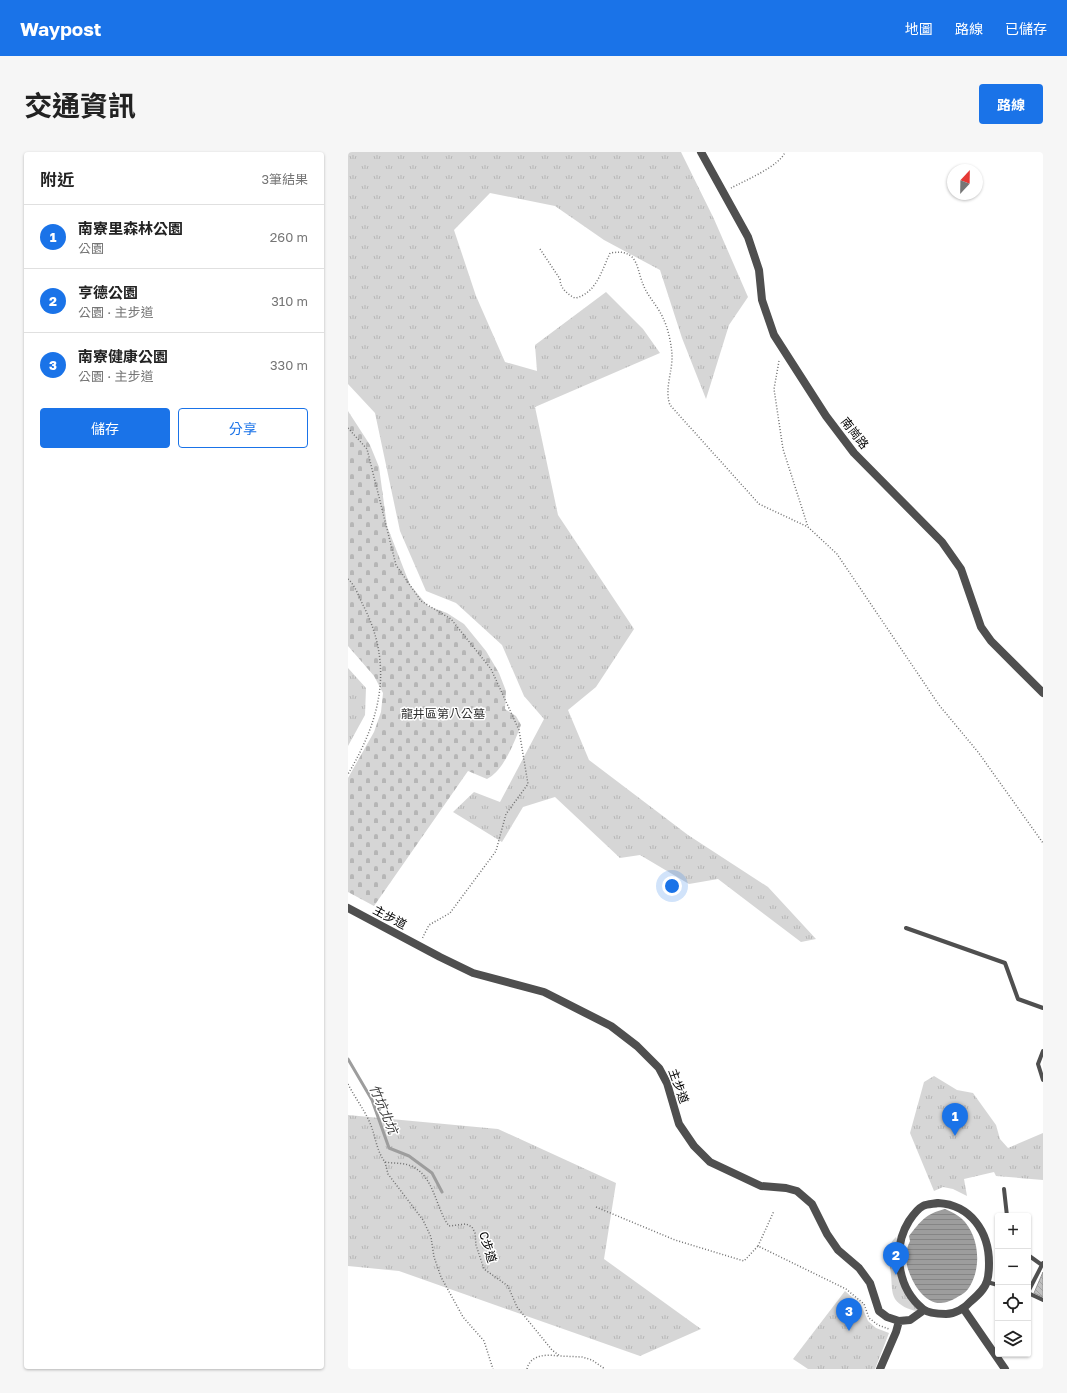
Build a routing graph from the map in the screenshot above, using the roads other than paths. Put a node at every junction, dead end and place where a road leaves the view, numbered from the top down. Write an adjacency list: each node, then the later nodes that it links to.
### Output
1 (701, 152): 2 (street, 南崗路)
2 (1043, 693)
3 (348, 908): 19 (street, 主步道)
4 (906, 928): 5 (lane)
5 (1043, 1008)
6 (1043, 1051): 7 (lane)
7 (1043, 1080)
8 (1004, 1189): 9 (lane)
9 (1007, 1213)
10 (1031, 1257): 11 (lane)
11 (1043, 1264): 14 (lane)
12 (987, 1282): 13 (lane); 17 (street); 18 (street)
13 (995, 1284)
14 (1031, 1287)
15 (1031, 1294): 16 (lane)
16 (1043, 1300)
17 (963, 1308): 18 (street); 21 (street)
18 (924, 1310): 19 (street)
19 (899, 1321): 20 (street)
20 (880, 1369)
21 (1005, 1369)

